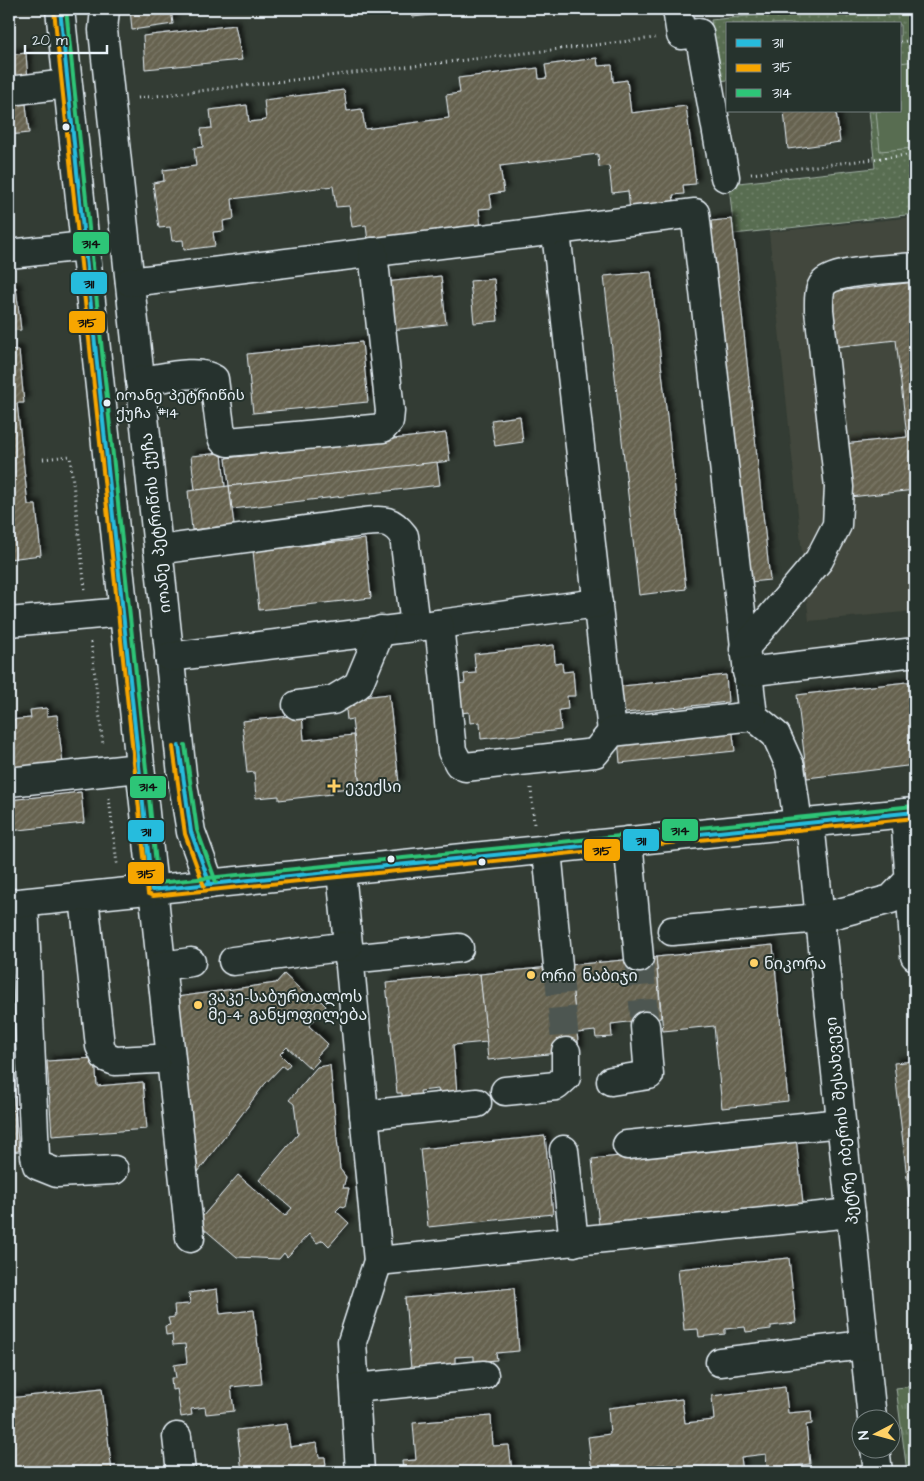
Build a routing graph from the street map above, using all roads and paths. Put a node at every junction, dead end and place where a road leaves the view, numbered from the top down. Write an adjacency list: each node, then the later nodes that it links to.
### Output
1 (81, 9): 4 (street)
2 (678, 9): 5 (street)
3 (99, 16): 10 (street, იოანე პეტრიწის ქუჩა)
4 (61, 21): 8 (street)
5 (681, 35): 10 (path); 12 (street)
6 (915, 40): 7 (path)
7 (902, 42)
8 (67, 84): 9 (street); 14 (street)
9 (9, 91)
10 (111, 101): 18 (street, იოანე პეტრიწის ქუჩა)
11 (915, 154): 12 (path)
12 (725, 177)
13 (556, 232): 15 (street); 23 (street); 31 (street)
14 (85, 246): 16 (street); 19 (street)
15 (373, 252): 18 (street); 20 (street)
16 (9, 254)
17 (915, 267): 31 (street)
18 (131, 294): 19 (street); 20 (street, იოანე პეტრიწის ქუჩა)
19 (91, 310): 24 (street)
20 (140, 381): 22 (street, იოანე პეტრიწის ქუჩა)
21 (43, 460): 25 (path)
22 (158, 550): 27 (street); 30 (street, იოანე პეტრიწის ქუჩა)
23 (598, 603): 27 (street); 34 (street)
24 (123, 612): 25 (street); 36 (street)
25 (88, 615): 26 (street); 37 (path)
26 (9, 622)
27 (427, 625): 28 (street); 35 (street)
28 (381, 630): 30 (street); 32 (street)
29 (915, 652): 31 (street)
30 (169, 657): 46 (street, იოანე პეტრიწის ქუჩა)
31 (746, 661): 33 (street)
32 (297, 705)
33 (753, 716): 34 (street); 40 (street, პეტრე იბერის შესახვევი)
34 (612, 732): 35 (street)
35 (528, 760): 41 (path)
36 (140, 768): 37 (street); 43 (street)
37 (106, 772): 38 (street); 43 (path)
38 (9, 782)
39 (910, 813): 40 (street); 45 (street)
40 (804, 824): 42 (street); 50 (street, პეტრე იბერის შესახვევი)
41 (541, 840): 42 (street); 44 (street); 59 (street)
42 (628, 841): 55 (street)
43 (149, 862): 47 (street)
44 (341, 871): 46 (street); 53 (street)
45 (909, 880): 50 (street); 54 (street)
46 (210, 884): 47 (street)
47 (152, 890): 48 (street); 58 (street)
48 (84, 897): 49 (street); 62 (street)
49 (16, 904): 71 (street)
50 (820, 918): 51 (street); 67 (street, პეტრე იბერის შესახვევი)
51 (672, 931)
52 (459, 948): 53 (street)
53 (349, 953): 56 (street); 66 (street)
54 (915, 956)
55 (639, 958)
56 (233, 961)
57 (191, 962): 58 (street)
58 (161, 966): 73 (street)
59 (558, 966)
60 (645, 1026): 63 (street)
61 (566, 1052): 64 (street)
62 (156, 1059)
63 (611, 1081)
64 (505, 1091)
65 (477, 1102): 66 (street)
66 (364, 1115): 75 (street)
67 (840, 1115): 68 (street); 69 (street); 72 (street, პეტრე იბერის შესახვევი)
68 (726, 1119)
69 (627, 1145)
70 (564, 1150): 74 (street)
71 (114, 1170)
72 (851, 1213): 74 (street); 76 (street, პეტრე იბერის შესახვევი)
73 (190, 1238)
74 (574, 1242): 75 (street)
75 (378, 1261): 79 (street)
76 (864, 1345): 77 (street); 80 (street, პეტრე იბერის შესახვევი)
77 (720, 1362)
78 (484, 1375): 79 (street)
79 (355, 1388): 84 (street)
80 (871, 1408)
81 (177, 1437): 83 (street)
82 (876, 1458): 85 (street)
83 (181, 1472)
84 (360, 1472)
85 (878, 1472)

